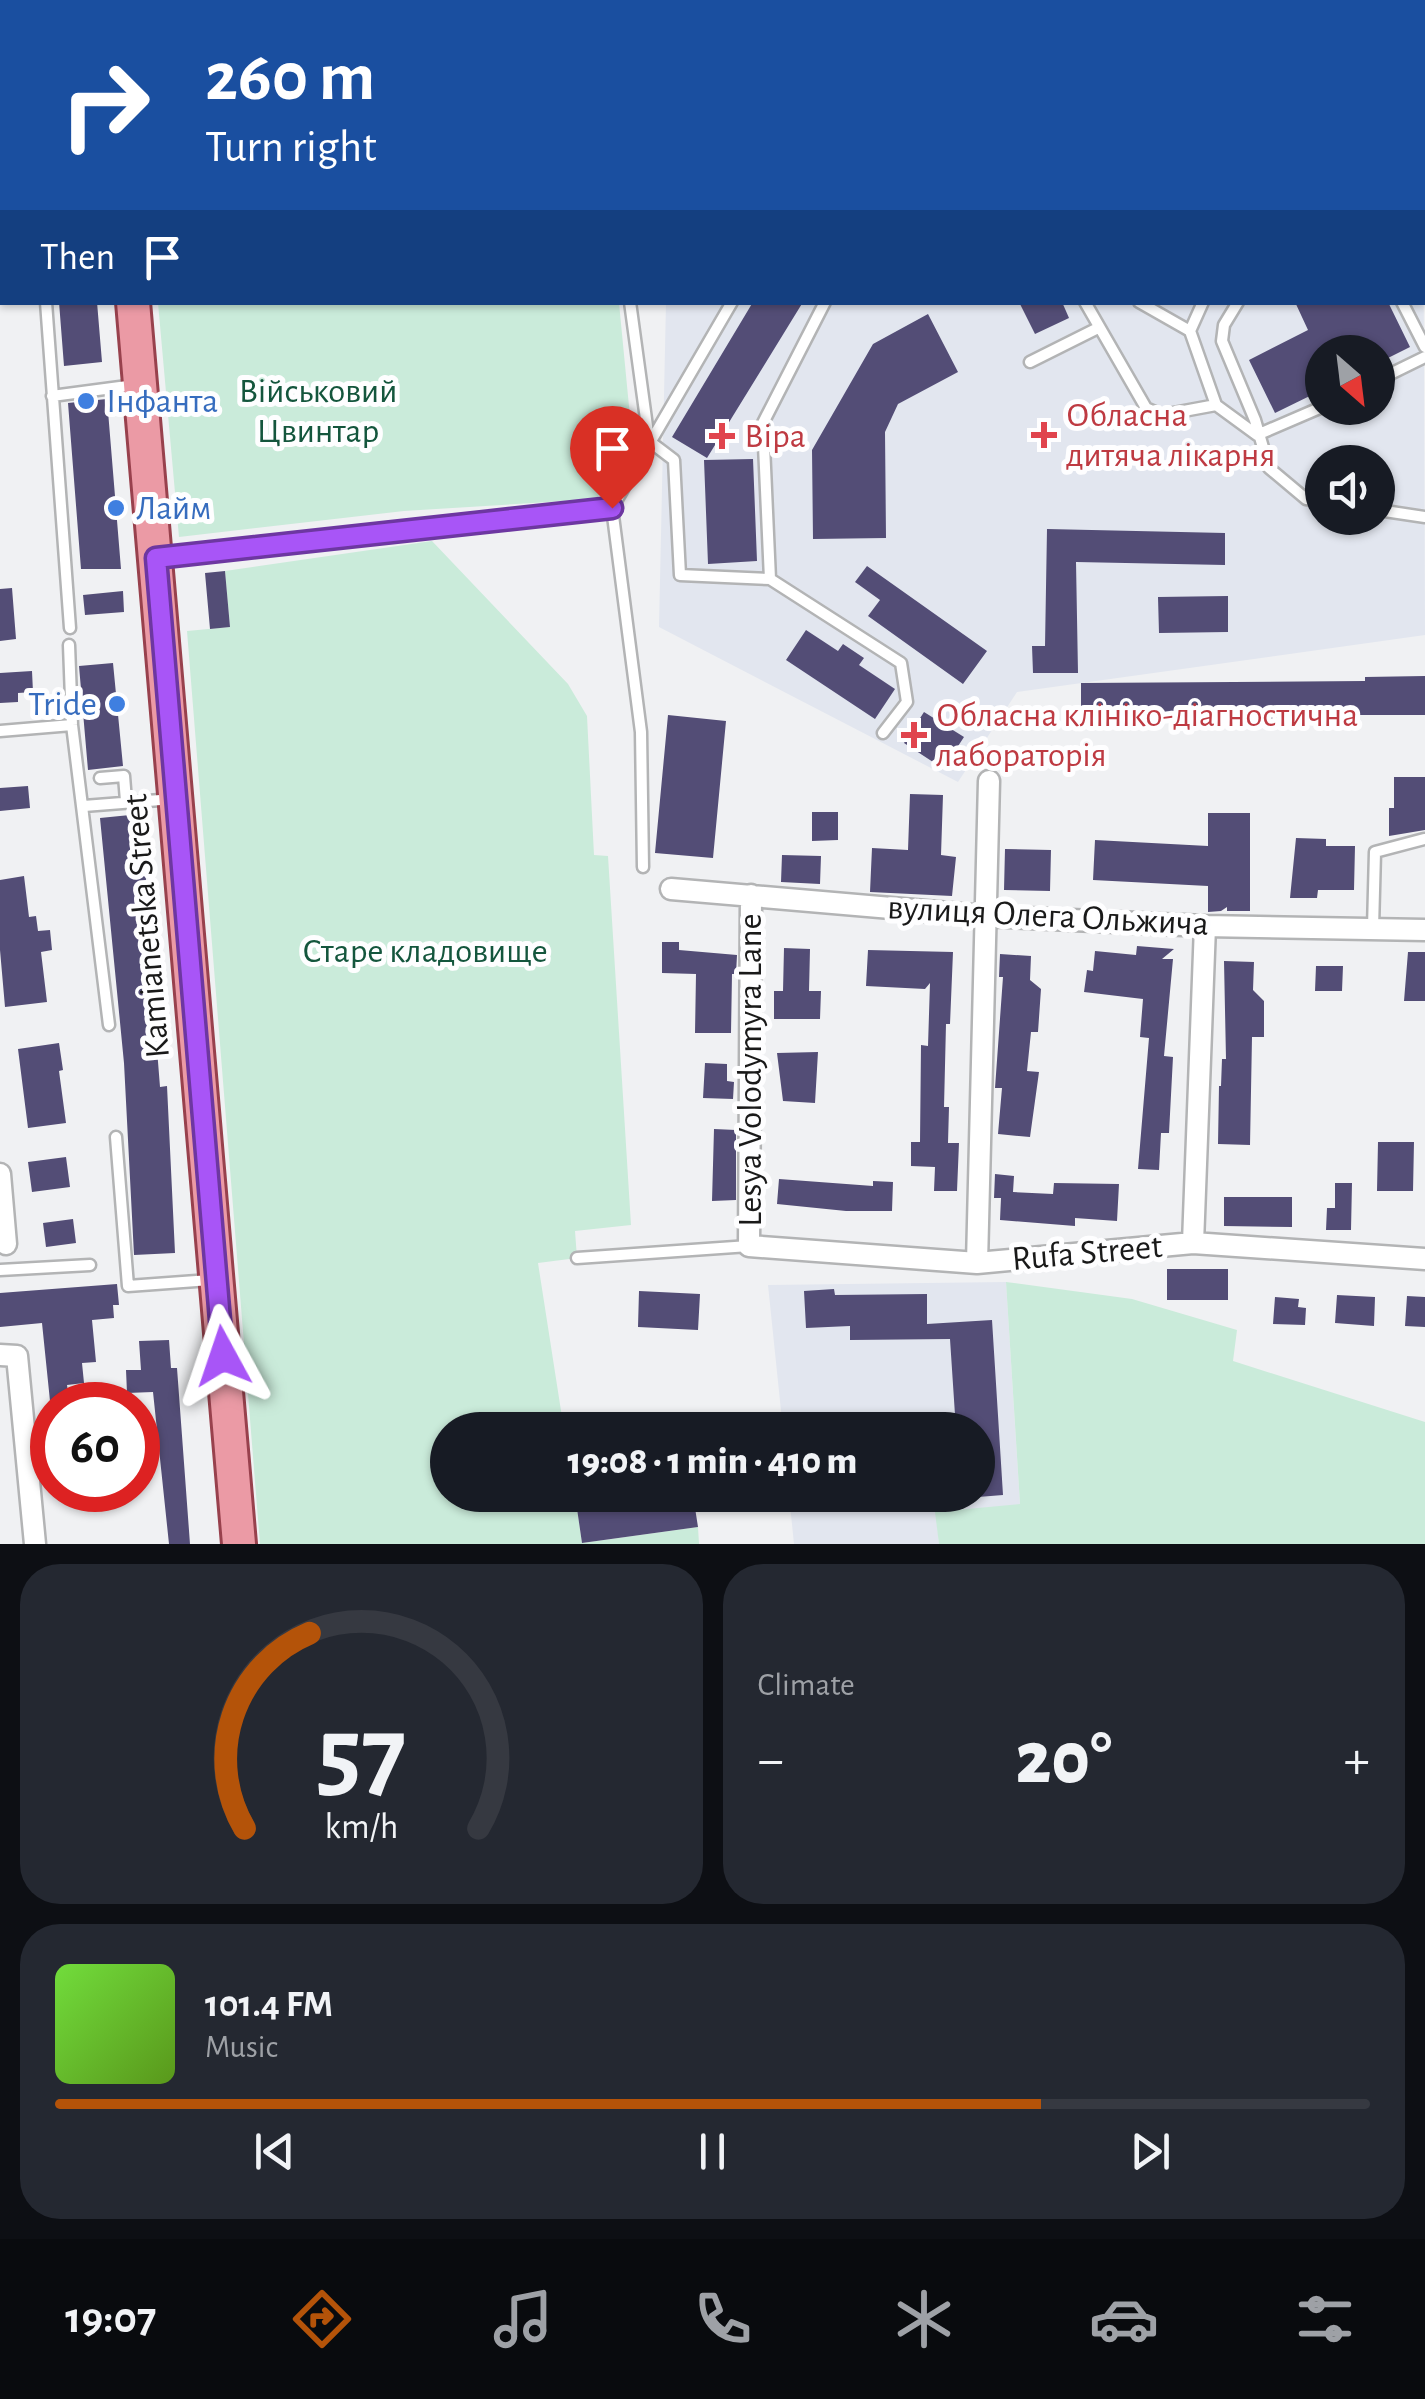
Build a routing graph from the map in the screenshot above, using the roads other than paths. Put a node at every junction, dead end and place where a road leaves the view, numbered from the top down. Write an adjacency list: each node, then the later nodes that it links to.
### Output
1 (46, 305): 20 (lane)
2 (133, 305): 19 (main road, Kamianetska Street)
3 (630, 305): 24 (lane)
4 (730, 305): 24 (lane)
5 (823, 305): 30 (lane)
6 (1086, 305): 13 (lane)
7 (1144, 305): 12 (lane)
8 (1201, 305): 11 (lane)
9 (1236, 305): 23 (lane)
10 (1404, 305): 15 (lane)
11 (1194, 316): 12 (lane); 14 (lane)
12 (1166, 318): 14 (lane)
13 (1098, 328): 17 (lane); 21 (lane)
14 (1190, 332): 21 (lane)
15 (1425, 347)
16 (1425, 357): 18 (lane)
17 (1030, 362)
18 (1395, 372)
19 (142, 385): 20 (lane); 29 (main road, Kamianetska Street)
20 (52, 396): 31 (lane)
21 (1216, 406): 23 (lane)
22 (1305, 414): 23 (lane)
23 (1257, 435): 25 (lane)
24 (649, 441): 26 (lane); 30 (lane)
25 (1305, 498)
26 (612, 508): 29 (lane); 42 (lane)
27 (1395, 513): 28 (lane)
28 (1425, 517)
29 (156, 558): 38 (main road, Kamianetska Street)
30 (770, 578): 35 (lane)
31 (70, 628)
32 (69, 645): 33 (lane)
33 (72, 724): 34 (lane); 40 (lane)
34 (0, 730)
35 (883, 732)
36 (100, 778): 39 (lane)
37 (989, 781): 45 (street)
38 (177, 799): 39 (lane); 60 (main road, Kamianetska Street)
39 (126, 801): 40 (lane)
40 (84, 806): 49 (lane)
41 (1424, 840): 47 (lane)
42 (643, 867)
43 (671, 889): 44 (street, вулиця Олега Ольжича)
44 (751, 894): 45 (street, вулиця Олега Ольжича); 54 (street, Lesya Volodymyra Lane)
45 (984, 916): 46 (street, вулиця Олега Ольжича); 57 (street)
46 (1205, 926): 47 (street, вулиця Олега Ольжича); 52 (street)
47 (1373, 928): 48 (street, вулиця Олега Ольжича)
48 (1425, 930)
49 (108, 1025)
50 (116, 1137): 60 (lane)
51 (0, 1174): 53 (street)
52 (1193, 1243): 56 (street, Rufa Street); 57 (street, Rufa Street)
53 (6, 1244): 59 (lane)
54 (748, 1246): 55 (lane); 57 (street, Rufa Street)
55 (577, 1258)
56 (1425, 1260)
57 (977, 1263)
58 (90, 1265): 59 (lane)
59 (4, 1270)
60 (216, 1280): 63 (main road, Kamianetska Street)
61 (8, 1355): 62 (street)
62 (36, 1544)
63 (240, 1544)

